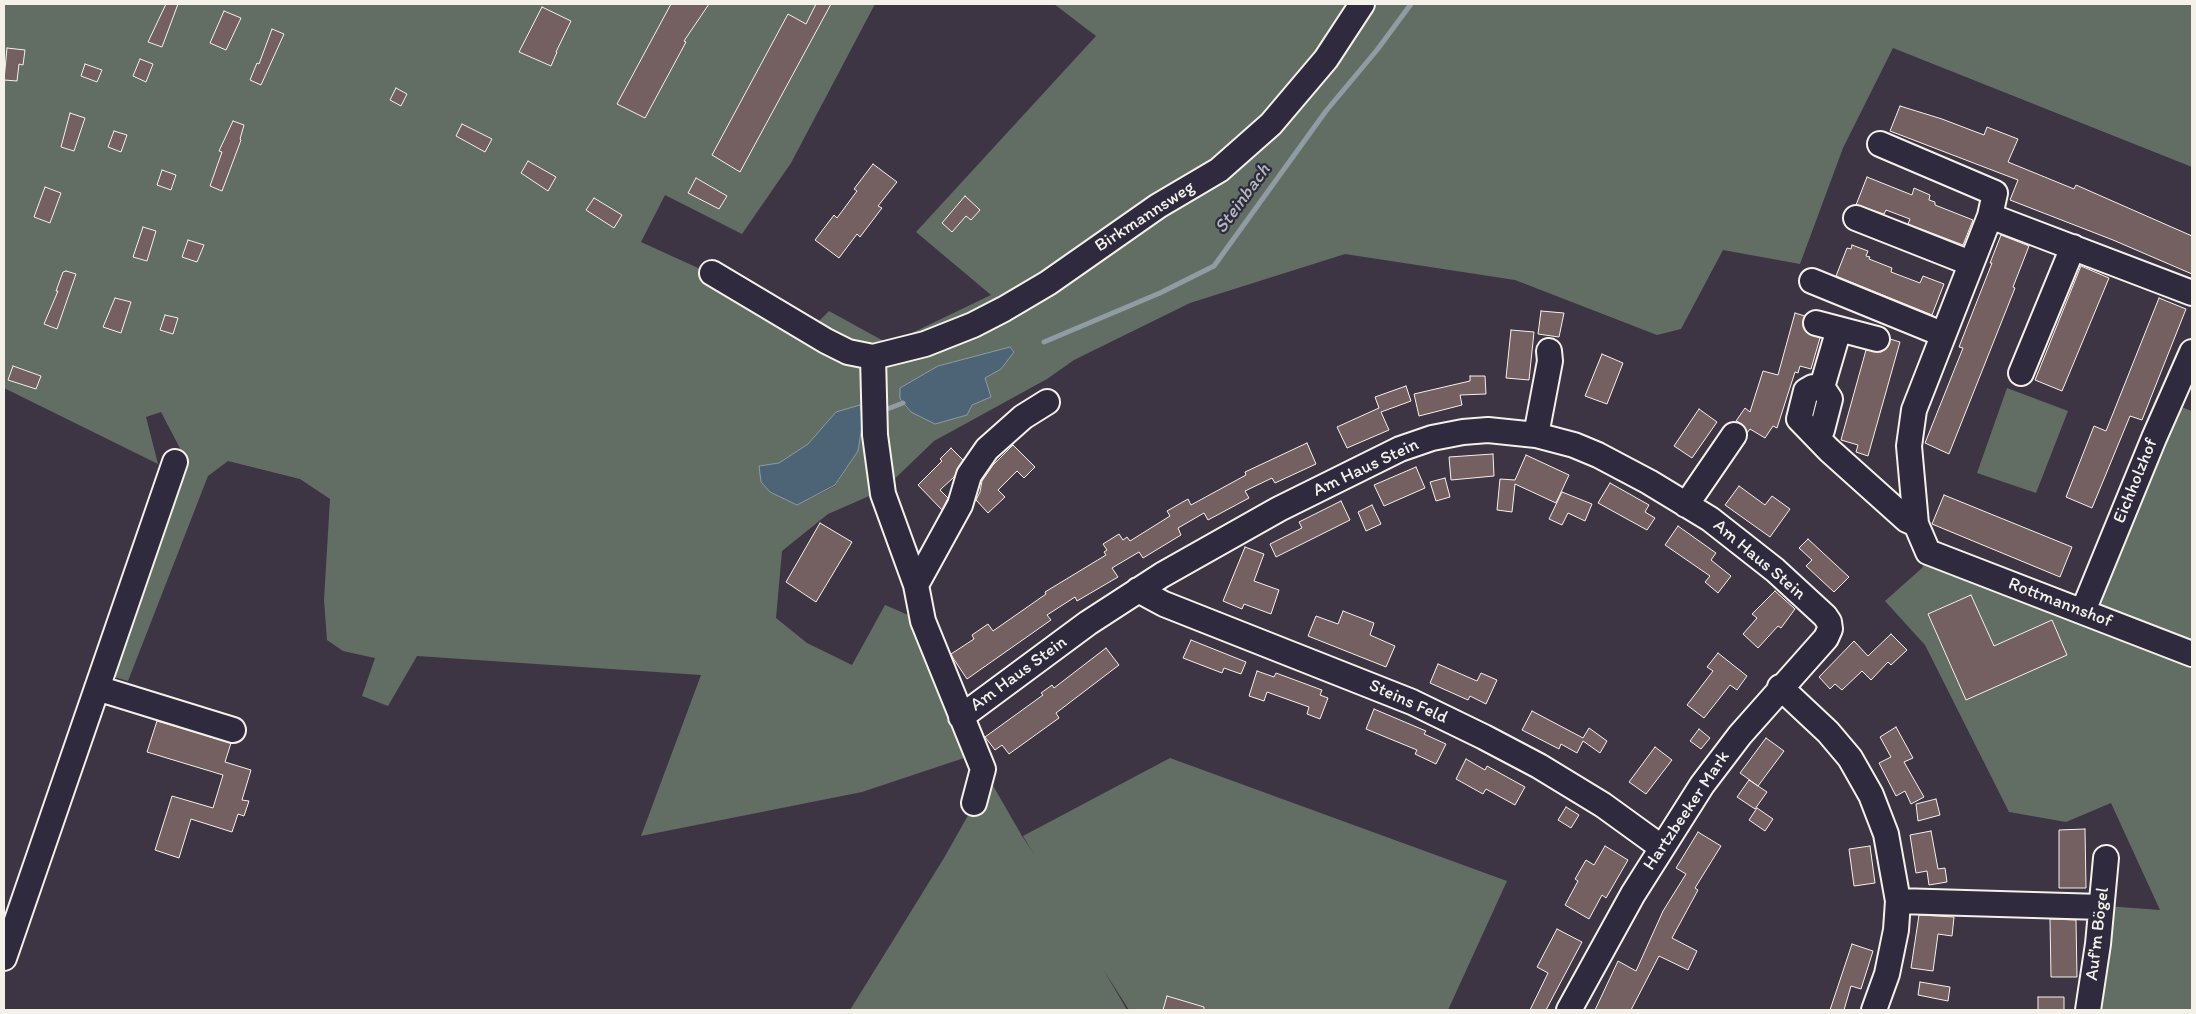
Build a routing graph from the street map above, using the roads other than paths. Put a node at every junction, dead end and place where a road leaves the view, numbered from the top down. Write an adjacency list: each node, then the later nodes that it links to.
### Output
1 (1362, 4): 16 (street, Birkmannsweg)
2 (1880, 144): 3 (street)
3 (1990, 216): 5 (street); 6 (street)
4 (1856, 218): 6 (street)
5 (2073, 248): 9 (street); 17 (street)
6 (1970, 263): 12 (street)
7 (712, 273): 16 (street, Birkmannsweg)
8 (1812, 281): 12 (street)
9 (2192, 294)
10 (1816, 323): 11 (street)
11 (1839, 329): 13 (street); 23 (street)
12 (1942, 334): 23 (street)
13 (1877, 339)
14 (1549, 351): 19 (street)
15 (2192, 352): 26 (street, Eichholzhof)
16 (873, 357): 24 (street)
17 (2021, 373)
18 (1047, 402): 24 (street)
19 (1536, 435): 22 (street, Am Haus Stein); 25 (street, Am Haus Stein)
20 (1734, 435): 22 (street)
21 (175, 462): 30 (street)
22 (1686, 505): 27 (street, Am Haus Stein)
23 (1916, 524): 26 (street, Rottmannshof)
24 (916, 585): 31 (street)
25 (1138, 590): 31 (street, Am Haus Stein); 34 (street, Steins Feld)
26 (2083, 611): 28 (street, Rottmannshof)
27 (1830, 629): 29 (street, Hartzbeeker Mark)
28 (2192, 654)
29 (1780, 687): 34 (street, Hartzbeeker Mark); 36 (street)
30 (97, 688): 32 (street); 38 (street)
31 (961, 716): 33 (street)
32 (233, 730)
33 (974, 803)
34 (1662, 847): 39 (street, Hartzbeeker Mark)
35 (2106, 858): 37 (street, Auf'm Bögel)
36 (1898, 901): 37 (street); 40 (street)
37 (2101, 907): 41 (street, Auf'm Bögel)
38 (4, 958)
39 (1569, 1010)
40 (1874, 1010)
41 (2088, 1010)

